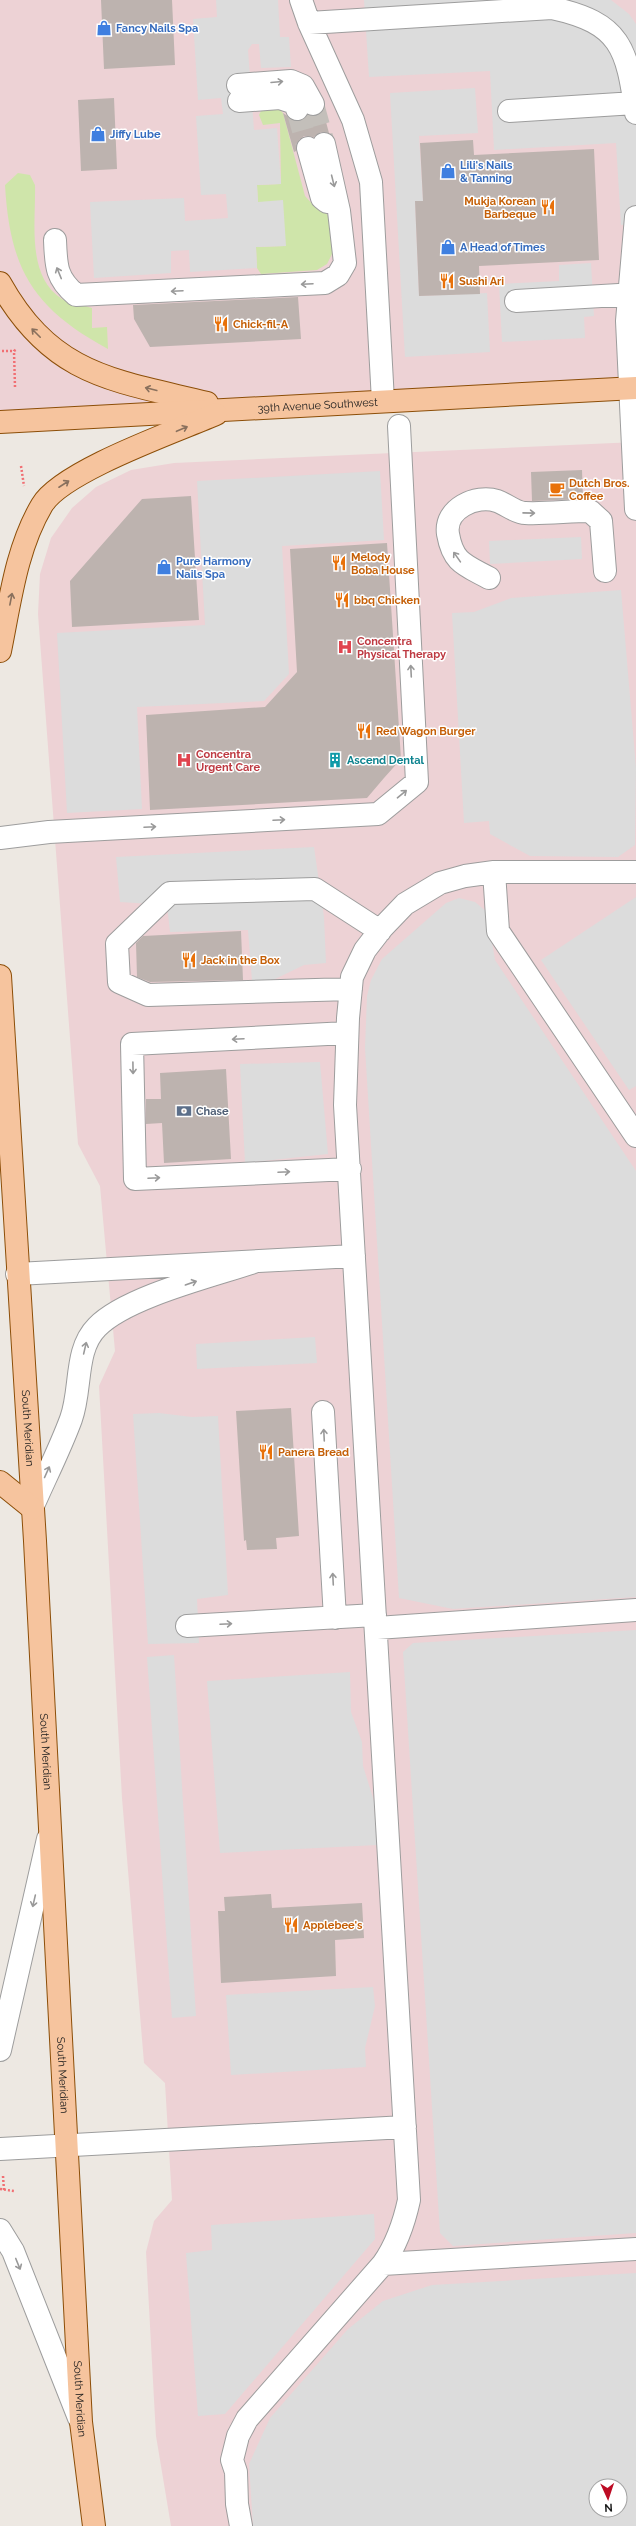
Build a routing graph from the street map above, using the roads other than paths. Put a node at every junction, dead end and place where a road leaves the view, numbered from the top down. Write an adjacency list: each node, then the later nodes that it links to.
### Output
1 (301, 0): 2 (street)
2 (309, 23): 5 (street); 14 (street)
3 (238, 93): 4 (street, one-way to 4)
4 (305, 107)
5 (635, 108): 6 (street)
6 (509, 111)
7 (316, 146): 9 (street, one-way to 9)
8 (636, 217): 11 (street)
9 (55, 240)
10 (0, 283): 15 (main road, one-way to 10)
11 (632, 295): 12 (street); 13 (street)
12 (516, 301)
13 (632, 388): 14 (main road, 39th Avenue Southwest); 18 (street)
14 (383, 401): 15 (main road, 39th Avenue Southwest)
15 (229, 409): 16 (main road, 39th Avenue Southwest); 21 (main road, one-way to 15)
16 (0, 422)
17 (399, 426): 22 (street, one-way to 17)
18 (636, 509)
19 (605, 571): 20 (street, one-way to 19)
20 (489, 578)
21 (0, 651)
22 (0, 838)
23 (494, 872): 24 (street); 25 (street); 30 (street)
24 (636, 872)
25 (380, 931): 27 (street); 27 (street)
26 (0, 976): 28 (main road, South Meridian)
27 (351, 989): 29 (street)
28 (1, 1026): 34 (main road, South Meridian)
29 (347, 1033): 31 (street); 31 (street, one-way to 31)
30 (636, 1136)
31 (350, 1169): 32 (street)
32 (354, 1256): 33 (street); 40 (street)
33 (254, 1262): 34 (street); 37 (street, one-way to 33)
34 (9, 1274): 37 (main road, South Meridian)
35 (323, 1412): 39 (street, one-way to 35)
36 (0, 1482): 37 (main road)
37 (32, 1508): 42 (main road, South Meridian)
38 (636, 1610): 40 (street)
39 (335, 1618): 40 (street); 41 (street, one-way to 39)
40 (376, 1622): 44 (street)
41 (187, 1626)
42 (48, 1835): 43 (street, one-way to 43); 45 (main road, South Meridian)
43 (0, 2050)
44 (405, 2127): 45 (street); 49 (street)
45 (66, 2146): 46 (street); 50 (main road, South Meridian)
46 (0, 2149)
47 (0, 2230): 50 (street, one-way to 50)
48 (636, 2249): 49 (street)
49 (384, 2264): 52 (street)
50 (81, 2422): 51 (main road, South Meridian)
51 (94, 2526)
52 (241, 2526)

